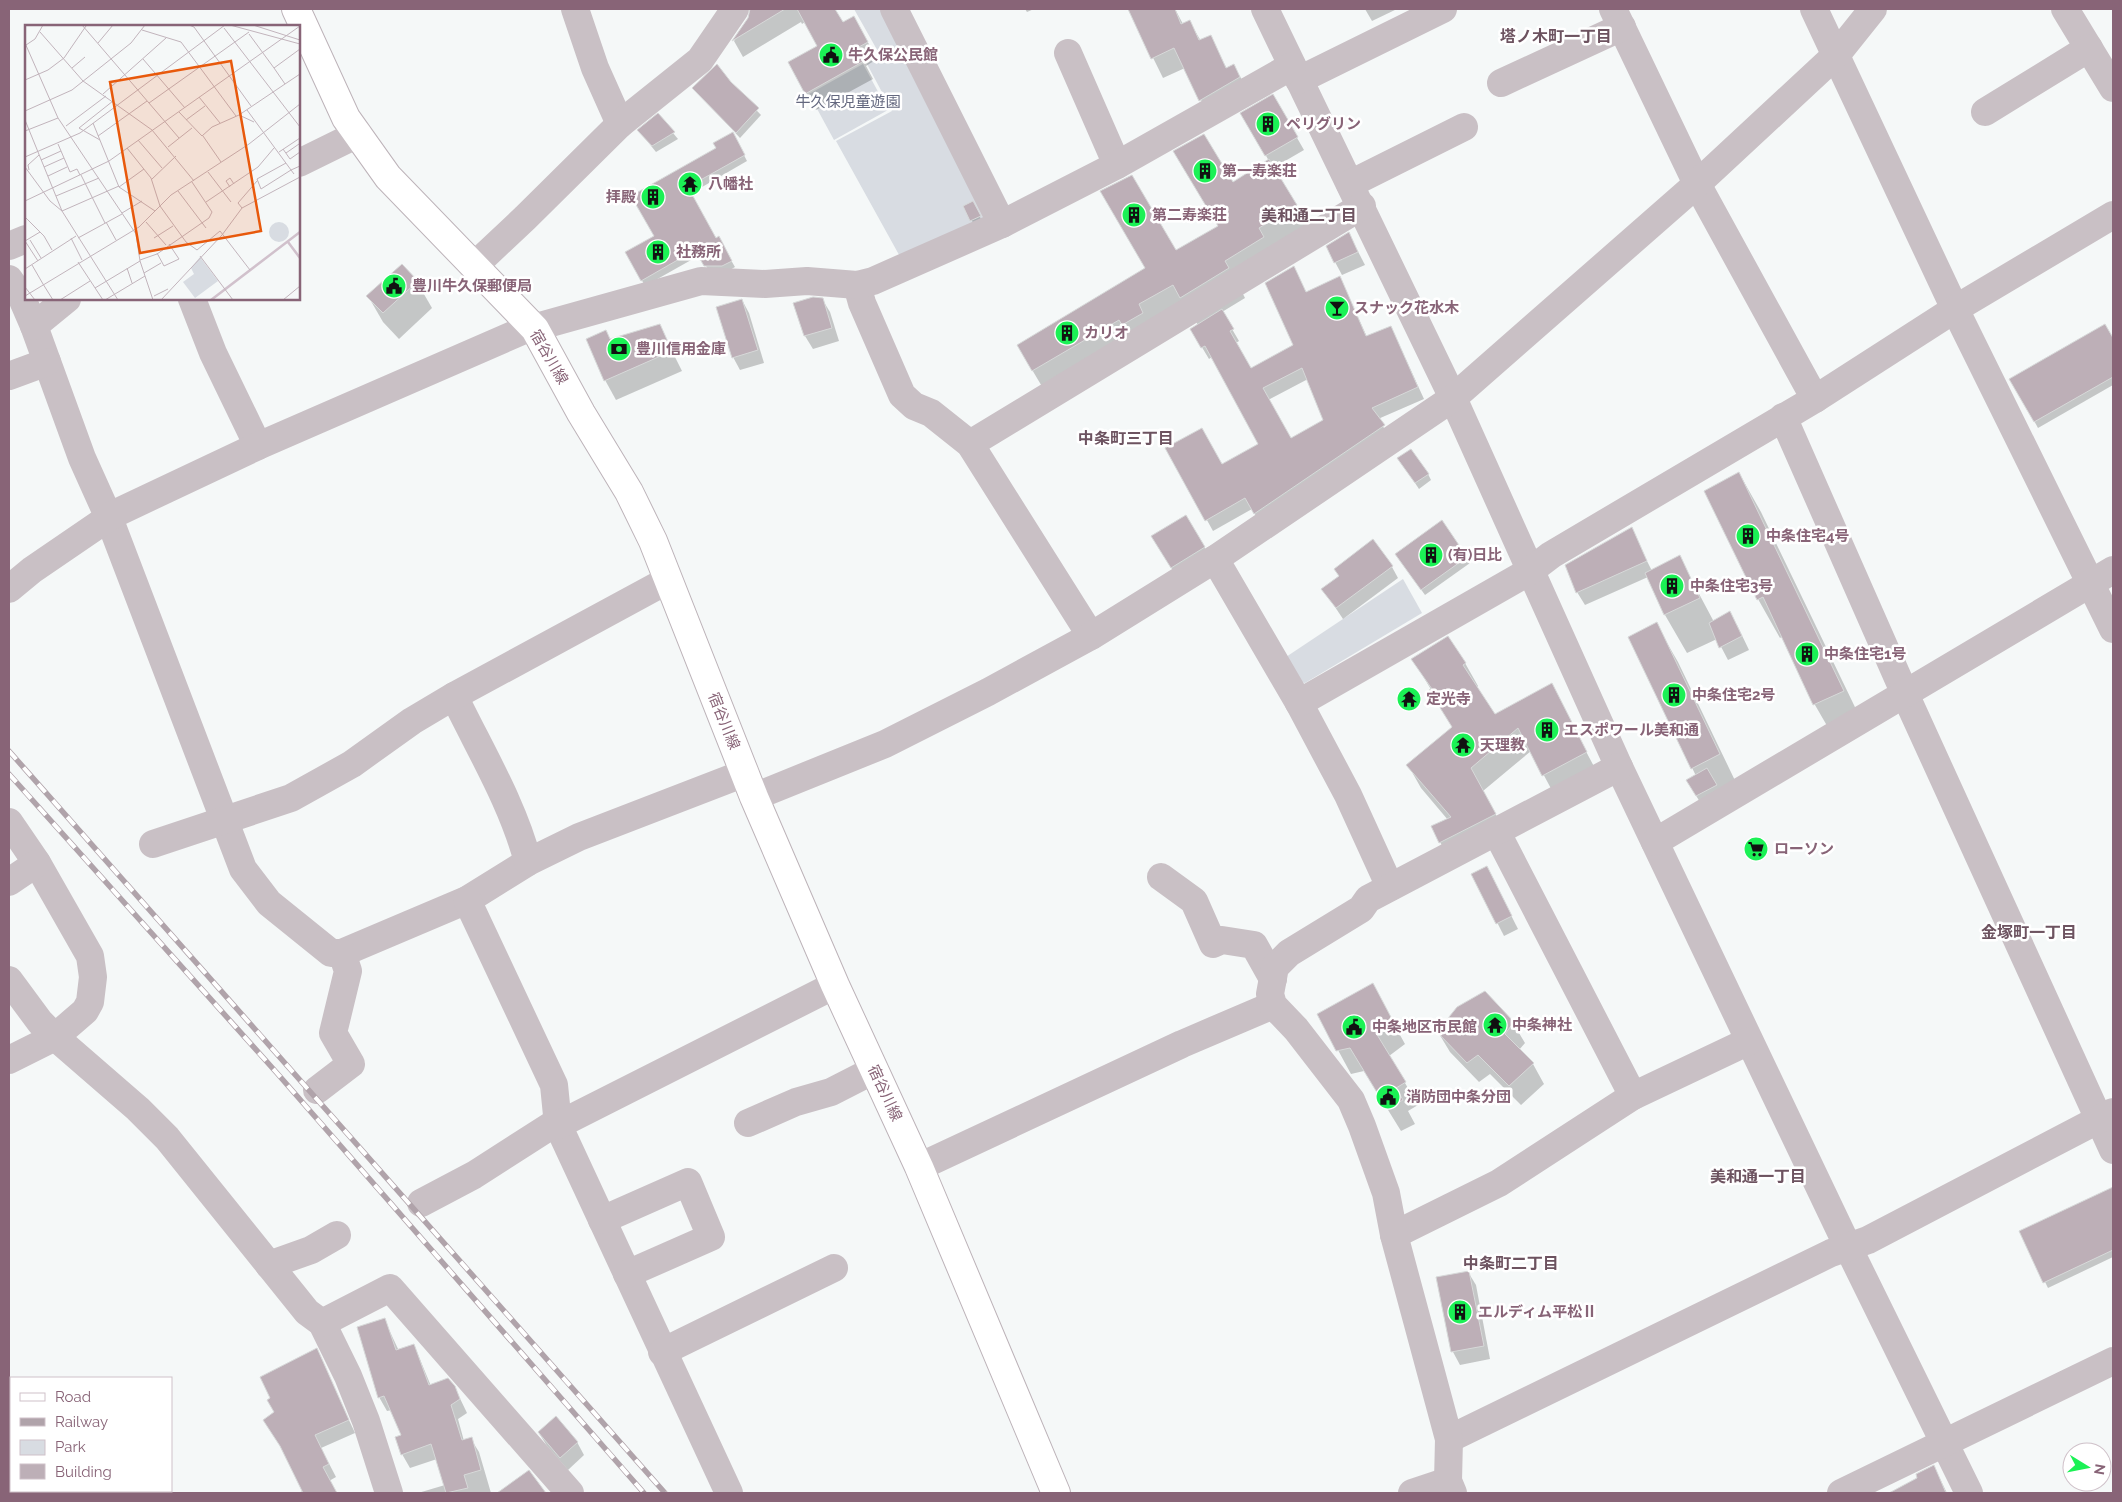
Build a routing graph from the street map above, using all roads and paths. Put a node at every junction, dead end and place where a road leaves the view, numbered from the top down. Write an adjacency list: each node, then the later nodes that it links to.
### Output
1 (296, 9): 11 (main road, 宿谷川線)
2 (575, 9): 21 (street)
3 (735, 9): 21 (street)
4 (894, 9): 29 (street)
5 (1265, 9): 17 (street)
6 (1443, 9): 17 (street)
7 (1814, 9): 16 (street)
8 (1873, 9): 16 (street)
9 (2065, 9): 14 (street)
10 (1618, 18): 18 (street); 26 (street)
11 (300, 25)
12 (300, 26): 13 (main road, 宿谷川線)
13 (303, 39): 23 (main road, 宿谷川線)
14 (2089, 48): 19 (street); 20 (street)
15 (1068, 53): 25 (street)
16 (1837, 54): 26 (street); 37 (street)
17 (1296, 73): 25 (street); 27 (street)
18 (1501, 83)
19 (2113, 88)
20 (1985, 112)
21 (620, 124): 32 (street)
22 (1464, 127): 27 (street)
23 (358, 134): 24 (street); 32 (main road, 宿谷川線)
24 (300, 163)
25 (1118, 165): 29 (street)
26 (1697, 184): 42 (street); 43 (street)
27 (1356, 195): 42 (street); 45 (street)
28 (2113, 215): 37 (street)
29 (1002, 224): 34 (street)
30 (25, 239): 31 (street)
31 (9, 246)
32 (474, 266): 39 (main road, 宿谷川線)
33 (9, 279): 38 (street)
34 (857, 285): 39 (street); 45 (street)
35 (67, 300): 38 (street)
36 (192, 300): 46 (street)
37 (1955, 309): 43 (street); 50 (street)
38 (34, 326): 40 (street)
39 (535, 329): 46 (street); 51 (main road, 宿谷川線)
40 (47, 362): 41 (street); 47 (street)
41 (9, 376)
42 (1453, 398): 48 (street); 49 (street)
43 (1815, 399): 44 (street)
44 (1784, 417): 49 (street); 55 (street)
45 (970, 444): 54 (street)
46 (258, 446): 47 (street)
47 (109, 518): 52 (street); 60 (street)
48 (1215, 559): 54 (street); 57 (street)
49 (1530, 571): 57 (street); 58 (street)
50 (2102, 577): 53 (street); 55 (street)
51 (668, 580): 56 (street); 59 (main road, 宿谷川線)
52 (9, 589)
53 (2113, 629)
54 (1091, 636): 59 (street)
55 (1905, 694): 63 (street); 81 (street)
56 (454, 696): 60 (street); 65 (street)
57 (1299, 703): 69 (street)
58 (1619, 767): 62 (street); 63 (street)
59 (750, 785): 65 (street); 73 (main road, 宿谷川線)
60 (225, 820): 64 (street); 71 (street)
61 (9, 822): 66 (street)
62 (1496, 831): 69 (street); 80 (street)
63 (1655, 842): 76 (street)
64 (153, 844)
65 (528, 862): 70 (street)
66 (37, 863): 68 (street); 75 (street)
67 (1161, 877): 74 (street)
68 (9, 882)
69 (1390, 887): 74 (street)
70 (467, 900): 71 (street); 83 (street)
71 (342, 953): 79 (street)
72 (9, 980): 75 (street)
73 (835, 984): 78 (main road, 宿谷川線); 83 (street)
74 (1273, 992): 85 (street); 89 (street)
75 (55, 1037): 77 (street); 91 (street)
76 (1749, 1041): 80 (street); 90 (street)
77 (9, 1060)
78 (874, 1070): 82 (street); 85 (main road, 宿谷川線)
79 (317, 1090)
80 (1634, 1096): 89 (street)
81 (2106, 1115): 84 (street); 90 (street)
82 (748, 1123)
83 (558, 1126): 86 (street); 87 (street)
84 (2113, 1150)
85 (919, 1167): 103 (main road, 宿谷川線)
86 (421, 1203)
87 (602, 1220): 93 (street); 93 (street)
88 (338, 1234): 91 (street)
89 (1394, 1235): 97 (street)
90 (1848, 1247): 97 (street); 98 (street)
91 (270, 1265): 94 (street)
92 (834, 1268): 95 (street)
93 (627, 1274): 95 (street)
94 (322, 1323): 100 (street); 101 (street)
95 (662, 1352): 102 (street)
96 (2113, 1361): 98 (street)
97 (1449, 1439): 99 (street)
98 (1944, 1441): 105 (street); 106 (street)
99 (1451, 1487): 104 (street)
100 (389, 1493)
101 (570, 1493)
102 (729, 1493)
103 (1056, 1493)
104 (1412, 1493)
105 (1841, 1493)
106 (1969, 1493)

